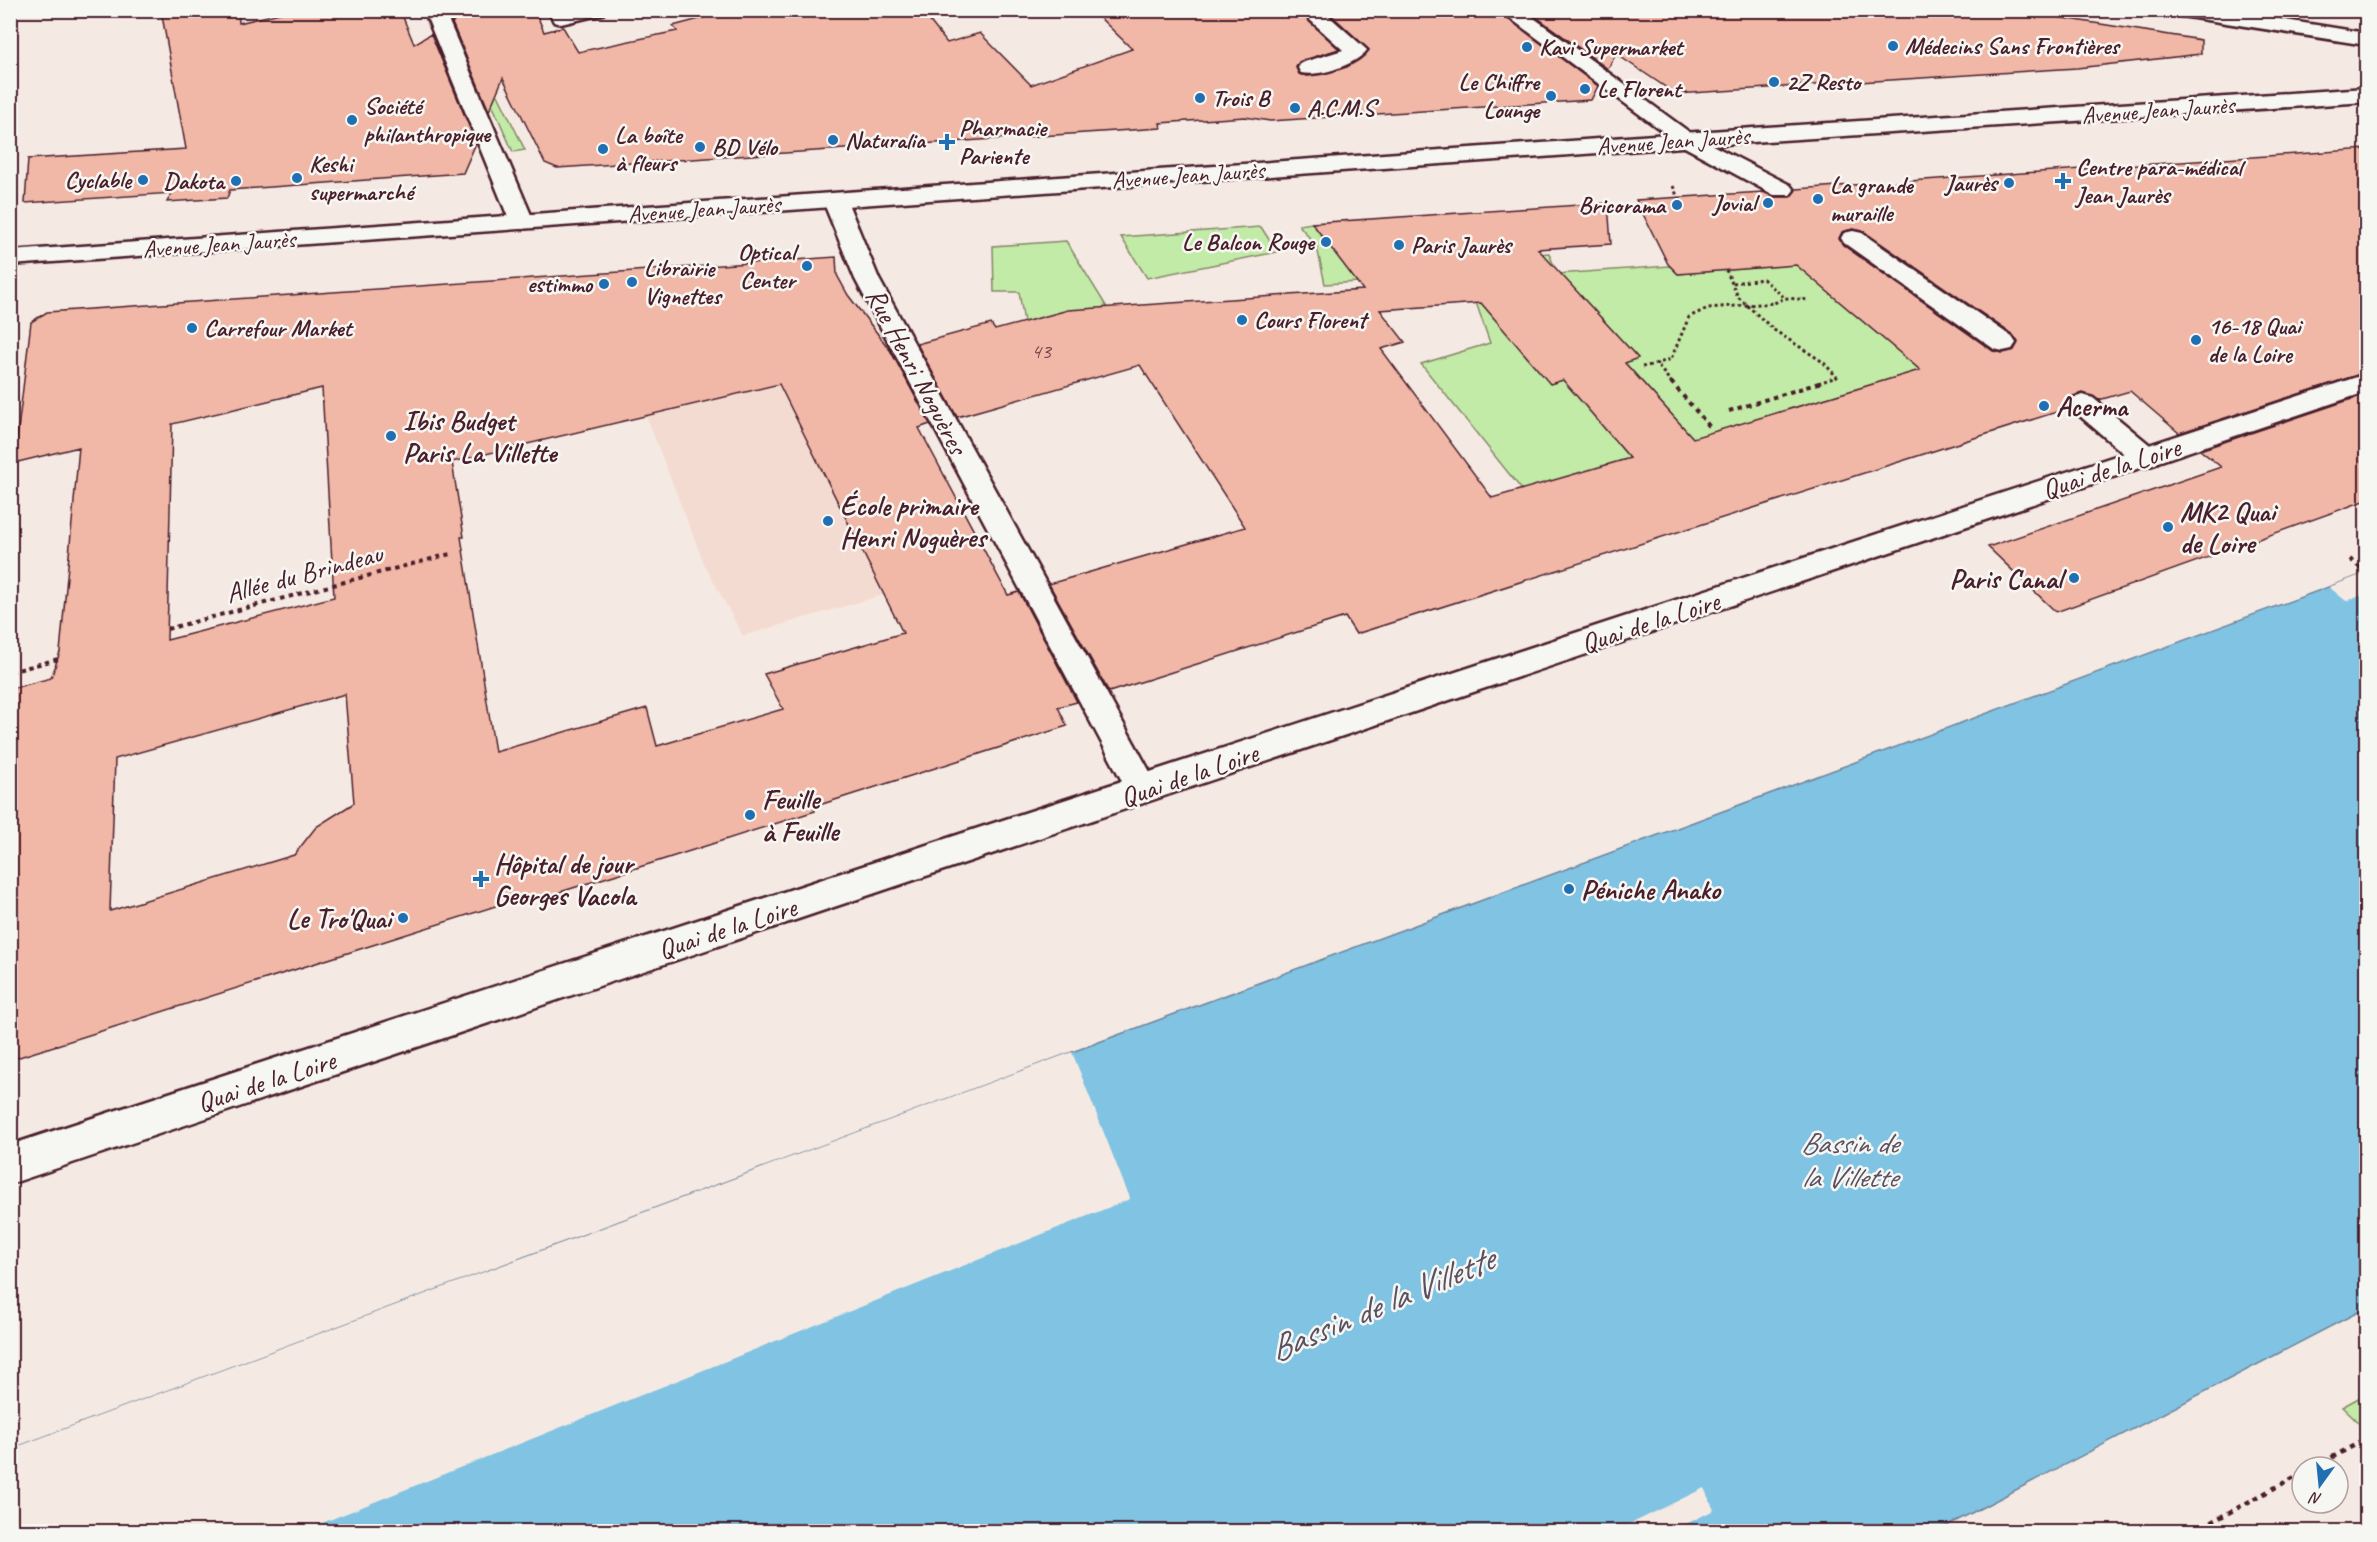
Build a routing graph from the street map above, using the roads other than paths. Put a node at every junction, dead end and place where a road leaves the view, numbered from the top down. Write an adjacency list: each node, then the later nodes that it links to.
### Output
1 (434, 10): 13 (street)
2 (558, 10): 3 (street)
3 (596, 10)
4 (1309, 10): 8 (street)
5 (1509, 10): 10 (street)
6 (2181, 10): 7 (street)
7 (2367, 39)
8 (1309, 68)
9 (2367, 95): 10 (street, Avenue Jean Jaurès)
10 (1689, 140): 11 (street); 12 (street, Avenue Jean Jaurès)
11 (1782, 190)
12 (835, 201): 13 (street, Avenue Jean Jaurès); 20 (street, Rue Henri Noguères)
13 (522, 222): 15 (street, Avenue Jean Jaurès)
14 (1852, 238): 16 (street)
15 (10, 258)
16 (2003, 344)
17 (2367, 383): 19 (street, Quai de la Loire)
18 (2083, 404): 19 (street)
19 (2146, 457): 20 (street, Quai de la Loire)
20 (1143, 790): 21 (street, Quai de la Loire)
21 (10, 1166)

